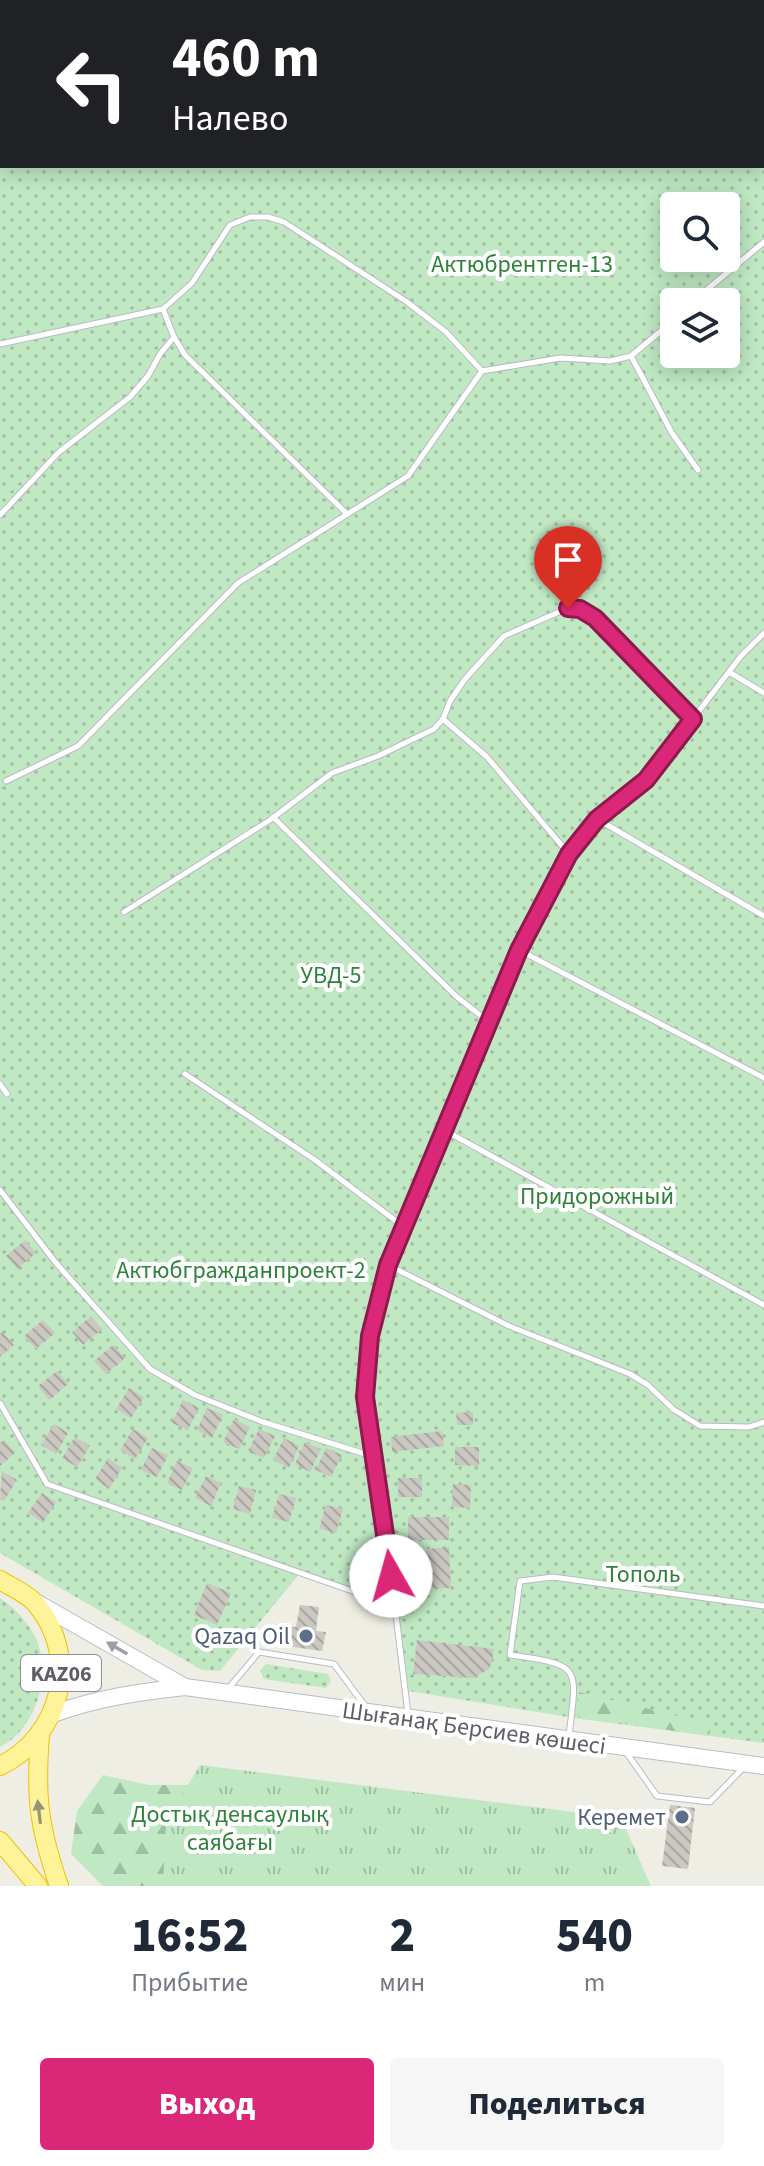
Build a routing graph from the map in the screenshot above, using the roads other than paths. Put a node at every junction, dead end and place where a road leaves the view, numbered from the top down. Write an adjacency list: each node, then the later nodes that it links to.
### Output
1 (764, 242): 2 (lane)
2 (709, 288)
3 (163, 309): 5 (lane); 6 (lane); 8 (lane)
4 (660, 332): 7 (lane)
5 (174, 337): 10 (lane); 11 (lane)
6 (0, 344)
7 (631, 356): 8 (lane); 9 (lane)
8 (482, 371): 10 (lane)
9 (698, 470)
10 (347, 514): 17 (lane)
11 (0, 515)
12 (764, 633): 13 (lane)
13 (729, 672): 14 (lane); 16 (lane)
14 (764, 693)
15 (443, 719): 16 (lane); 18 (lane); 20 (lane)
16 (693, 719): 19 (lane)
17 (6, 781)
18 (273, 817): 21 (lane); 24 (lane)
19 (597, 819): 20 (lane); 22 (lane)
20 (569, 854): 23 (lane)
21 (124, 912)
22 (764, 916)
23 (519, 950): 24 (lane); 26 (lane)
24 (489, 1022): 29 (lane)
25 (185, 1074): 31 (lane)
26 (764, 1078)
27 (0, 1084): 28 (lane)
28 (7, 1094)
29 (444, 1130): 31 (lane); 33 (lane)
30 (0, 1190): 36 (lane)
31 (404, 1227): 32 (lane)
32 (388, 1265): 35 (lane); 36 (lane)
33 (764, 1305)
34 (0, 1403): 39 (lane)
35 (764, 1422)
36 (375, 1457): 39 (lane)
37 (0, 1580): 38 (highway, KАZ06)
38 (34, 1601): 41 (main road, one-way to 38); 43 (highway, KАZ06)
39 (395, 1606): 45 (lane)
40 (764, 1606): 47 (lane)
41 (185, 1687): 42 (main road, Шығанақ Берсиев көшесі); 43 (main road)
42 (224, 1693): 44 (main road, Шығанақ Берсиев көшесі); 44 (lane)
43 (53, 1714): 46 (highway, KАZ06)
44 (371, 1714): 45 (main road, Шығанақ Берсиев көшесі)
45 (409, 1719): 47 (main road, Шығанақ Берсиев көшесі)
46 (40, 1735): 50 (highway, KАZ06); 54 (highway, KАZ06, one-way to 46)
47 (569, 1741): 48 (main road, Шығанақ Берсиев көшесі)
48 (623, 1748): 49 (main road, Шығанақ Берсиев көшесі); 49 (lane)
49 (746, 1764): 51 (main road, Шығанақ Берсиев көшесі)
50 (0, 1766)
51 (764, 1766)
52 (0, 1841): 53 (highway)
53 (38, 1886)
54 (59, 1886)

